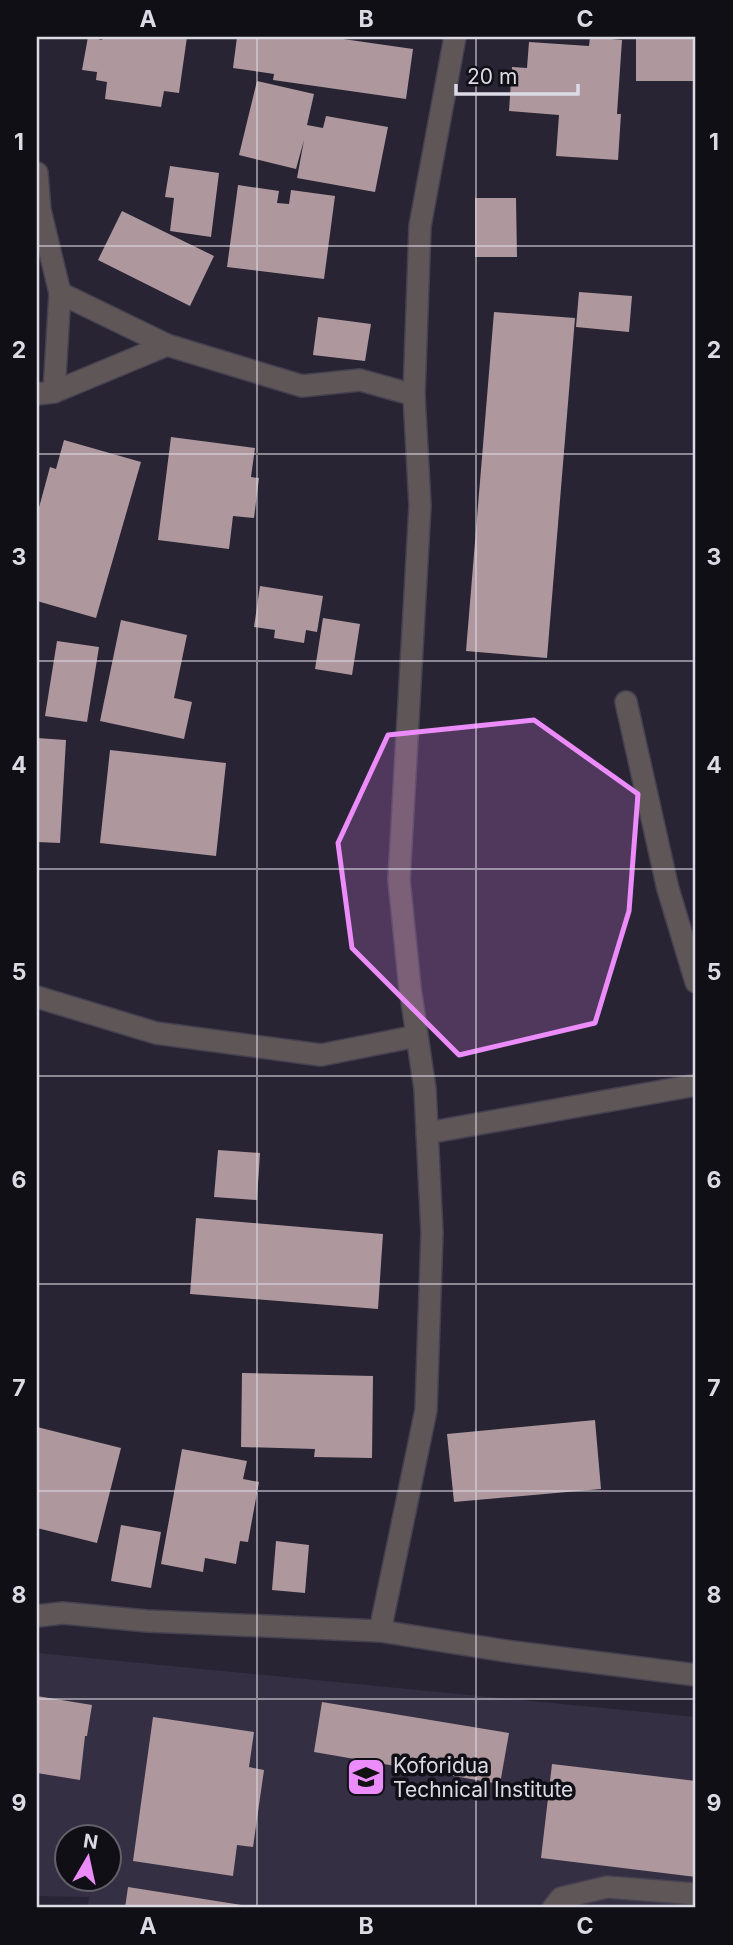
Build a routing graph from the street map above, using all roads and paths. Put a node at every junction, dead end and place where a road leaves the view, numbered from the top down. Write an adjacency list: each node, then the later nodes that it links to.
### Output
1 (455, 37): 6 (street)
2 (37, 173): 3 (street)
3 (60, 293): 4 (street); 5 (street)
4 (167, 345): 5 (street); 6 (street)
5 (45, 393)
6 (414, 394): 10 (street)
7 (626, 702): 8 (street)
8 (696, 982)
9 (37, 997): 10 (street)
10 (417, 1036): 12 (street)
11 (696, 1085): 12 (street)
12 (427, 1133): 14 (street)
13 (37, 1616): 14 (street)
14 (380, 1631): 15 (street)
15 (696, 1675)
16 (696, 1894): 17 (street)
17 (553, 1908)

